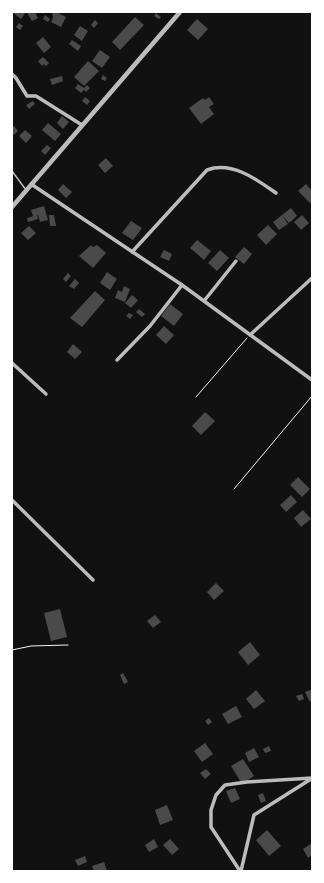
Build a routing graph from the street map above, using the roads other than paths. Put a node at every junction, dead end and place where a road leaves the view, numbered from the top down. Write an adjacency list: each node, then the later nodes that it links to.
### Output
1 (180, 12): 3 (street)
2 (12, 74): 3 (street)
3 (82, 125): 5 (street)
4 (12, 171): 6 (lane)
5 (31, 184): 6 (street); 9 (street)
6 (26, 190): 8 (street)
7 (276, 193): 9 (street)
8 (12, 207)
9 (132, 252): 12 (street)
10 (236, 261): 13 (street)
11 (312, 278): 14 (street)
12 (182, 285): 13 (street); 15 (street)
13 (204, 301): 14 (street)
14 (250, 335): 17 (street)
15 (117, 360)
16 (12, 363): 18 (street)
17 (312, 380)
18 (46, 394)
19 (12, 500): 20 (street)
20 (93, 580)
21 (312, 778): 22 (street); 22 (street)
22 (240, 871)

